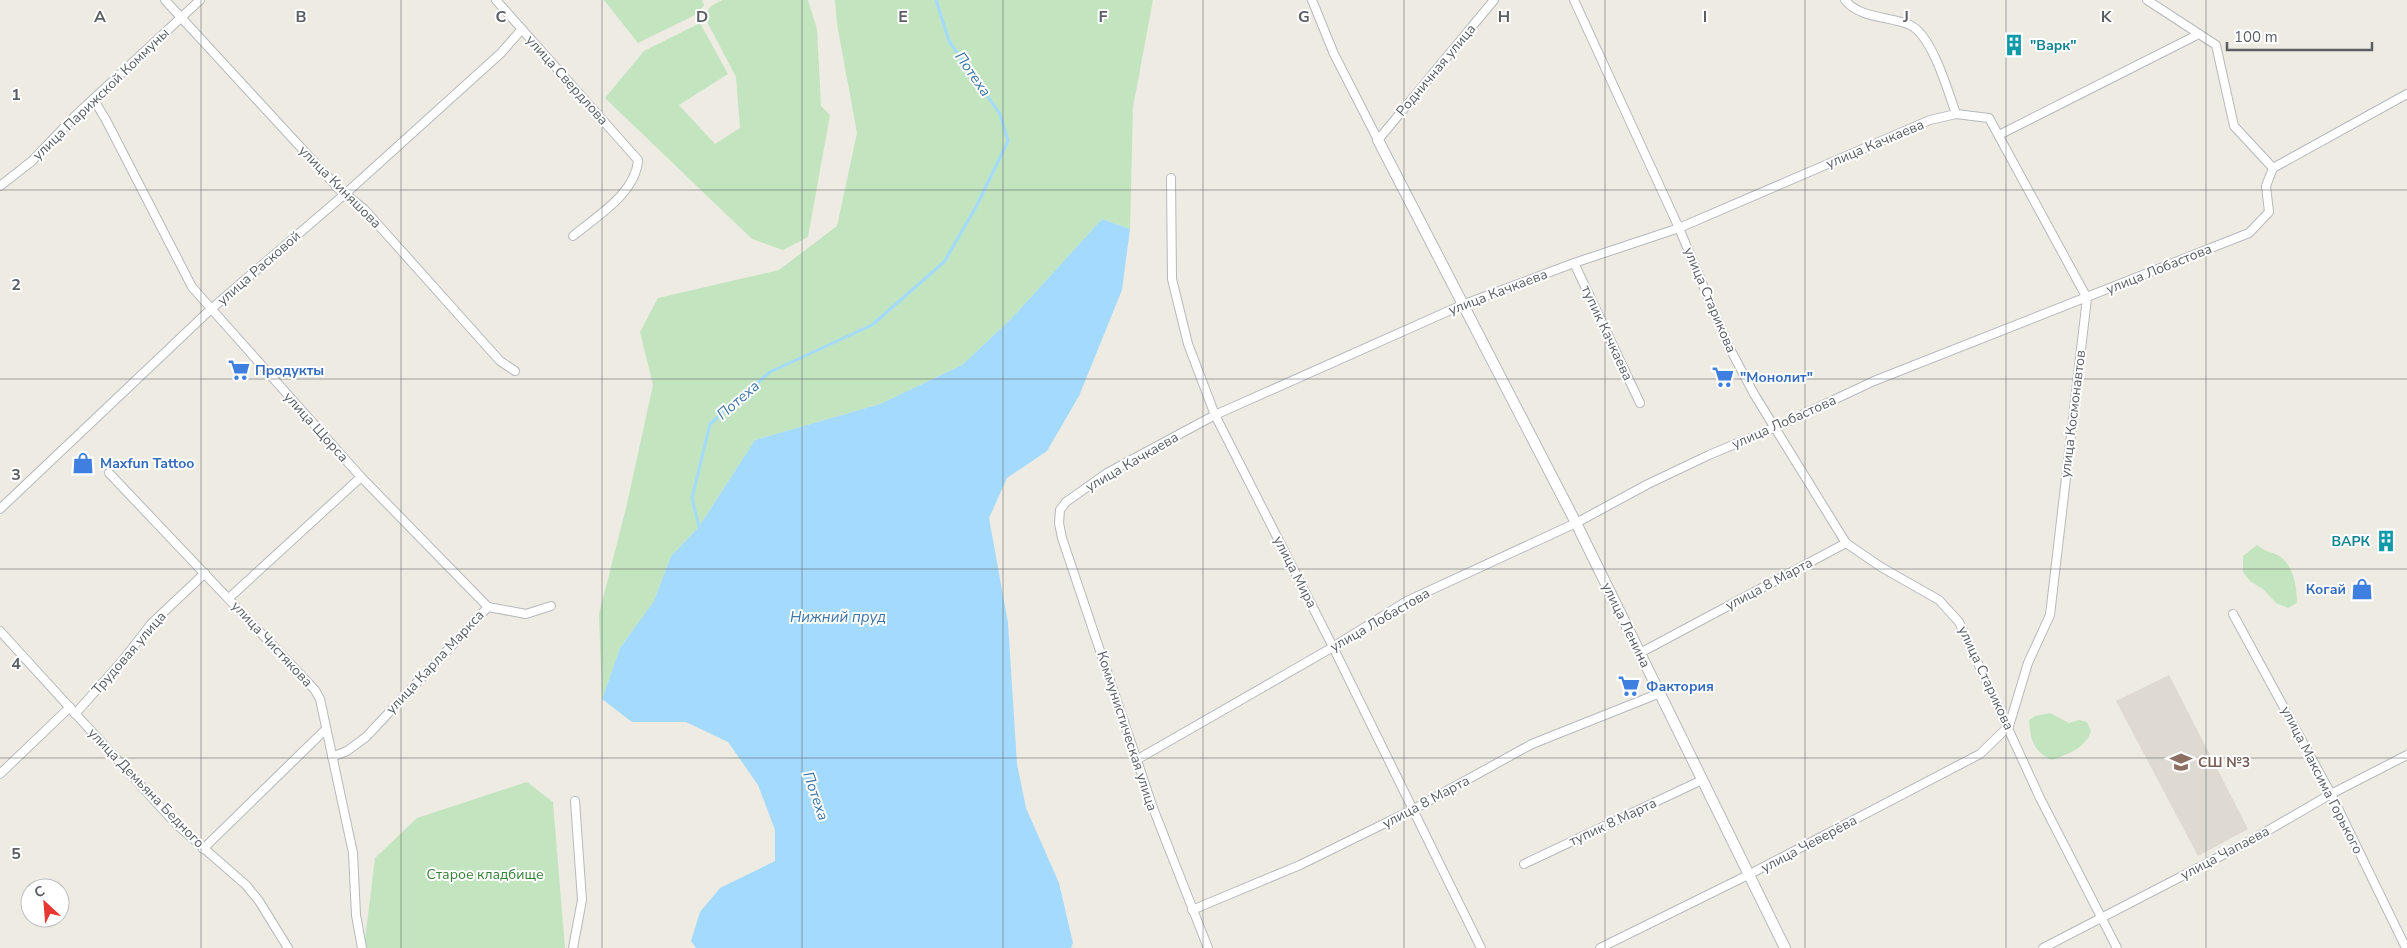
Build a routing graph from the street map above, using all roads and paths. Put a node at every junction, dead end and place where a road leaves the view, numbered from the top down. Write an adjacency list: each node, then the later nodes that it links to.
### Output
1 (165, 0): 9 (street, улица Киняшова)
2 (200, 0): 9 (street, улица Парижской Коммуны)
3 (496, 0): 10 (street, улица Свердлова)
4 (1312, 0): 16 (street)
5 (1494, 0): 16 (street, Родничная улица)
6 (1574, 0): 21 (street, улица Старикова)
7 (1846, 0): 14 (street)
8 (2147, 0): 11 (street)
9 (181, 18): 13 (street, улица Парижской Коммуны); 20 (street, улица Киняшова)
10 (522, 29): 20 (street, улица Расковой); 22 (street, улица Свердлова)
11 (2199, 34): 15 (street); 17 (street)
12 (2407, 94): 17 (street)
13 (94, 100): 19 (street, улица Парижской Коммуны); 26 (street, улица Щорса)
14 (1956, 114): 15 (street, улица Качкаева); 21 (street, улица Качкаева)
15 (1999, 135): 24 (street)
16 (1378, 140): 25 (street, улица Ленина)
17 (2273, 168): 24 (street, улица Лобастова)
18 (1171, 178): 29 (street, улица Мира)
19 (0, 186)
20 (346, 194): 26 (street, улица Расковой); 27 (street, улица Киняшова)
21 (1679, 228): 23 (street, улица Качкаева); 30 (street, улица Старикова)
22 (573, 236)
23 (1574, 263): 25 (street, улица Качкаева); 28 (street, тупик Качкаева)
24 (2087, 298): 30 (street, улица Лобастова); 47 (street, улица Космонавтов)
25 (1462, 305): 29 (street, улица Качкаева); 35 (street, улица Ленина)
26 (211, 309): 32 (street, улица Щорса); 33 (street, улица Расковой)
27 (515, 372)
28 (1640, 403)
29 (1215, 416): 34 (street, улица Качкаева); 43 (street, улица Мира)
30 (1776, 427): 35 (street, улица Лобастова); 36 (street, улица Старикова)
31 (109, 473): 37 (street, улица Чистякова)
32 (361, 477): 38 (street); 40 (street, улица Щорса)
33 (0, 510)
34 (1060, 510): 51 (street, Коммунистическая улица)
35 (1576, 523): 43 (street, улица Лобастова); 44 (street, улица Ленина)
36 (1846, 543): 44 (street, улица 8 Марта); 47 (street, улица Старикова)
37 (206, 573): 38 (street, улица Чистякова); 46 (street, Трудовая улица)
38 (229, 598): 48 (street, улица Чистякова)
39 (551, 606): 40 (street, улица Карла Маркса)
40 (488, 607): 50 (street, улица Карла Маркса)
41 (2233, 614): 54 (street, улица Максима Горького)
42 (0, 631): 46 (street, улица Демьяна Бедного)
43 (1333, 647): 51 (street, улица Лобастова); 56 (street, улица Мира)
44 (1640, 653): 45 (street, улица Ленина)
45 (1660, 693): 53 (street, улица Ленина); 56 (street, улица 8 Марта)
46 (73, 710): 52 (street, Трудовая улица); 57 (street, улица Демьяна Бедного)
47 (2009, 726): 59 (street, улица Чеверёва); 61 (street, улица Старикова)
48 (326, 729): 50 (street, улица Чистякова); 57 (street)
49 (2407, 755): 54 (street, улица Чапаева)
50 (332, 757): 63 (street, улица Чистякова)
51 (1138, 759): 60 (street, Коммунистическая улица)
52 (0, 774)
53 (1702, 780): 58 (street, тупик 8 Марта); 59 (street, улица Ленина)
54 (2331, 794): 61 (street, улица Чапаева); 71 (street, улица Максима Горького)
55 (574, 801): 64 (street)
56 (1412, 810): 60 (street, улица 8 Марта); 66 (street, улица Мира)
57 (203, 849): 62 (street, улица Демьяна Бедного)
58 (1524, 864)
59 (1750, 874): 67 (street, улица Чеверёва); 68 (street, улица Ленина)
60 (1192, 910): 65 (street, Коммунистическая улица)
61 (2101, 918): 69 (street, улица Чапаева); 70 (street, улица Старикова)
62 (288, 948)
63 (362, 948)
64 (573, 948)
65 (1208, 948)
66 (1481, 948)
67 (1600, 948)
68 (1786, 948)
69 (2043, 948)
70 (2117, 948)
71 (2406, 948)

